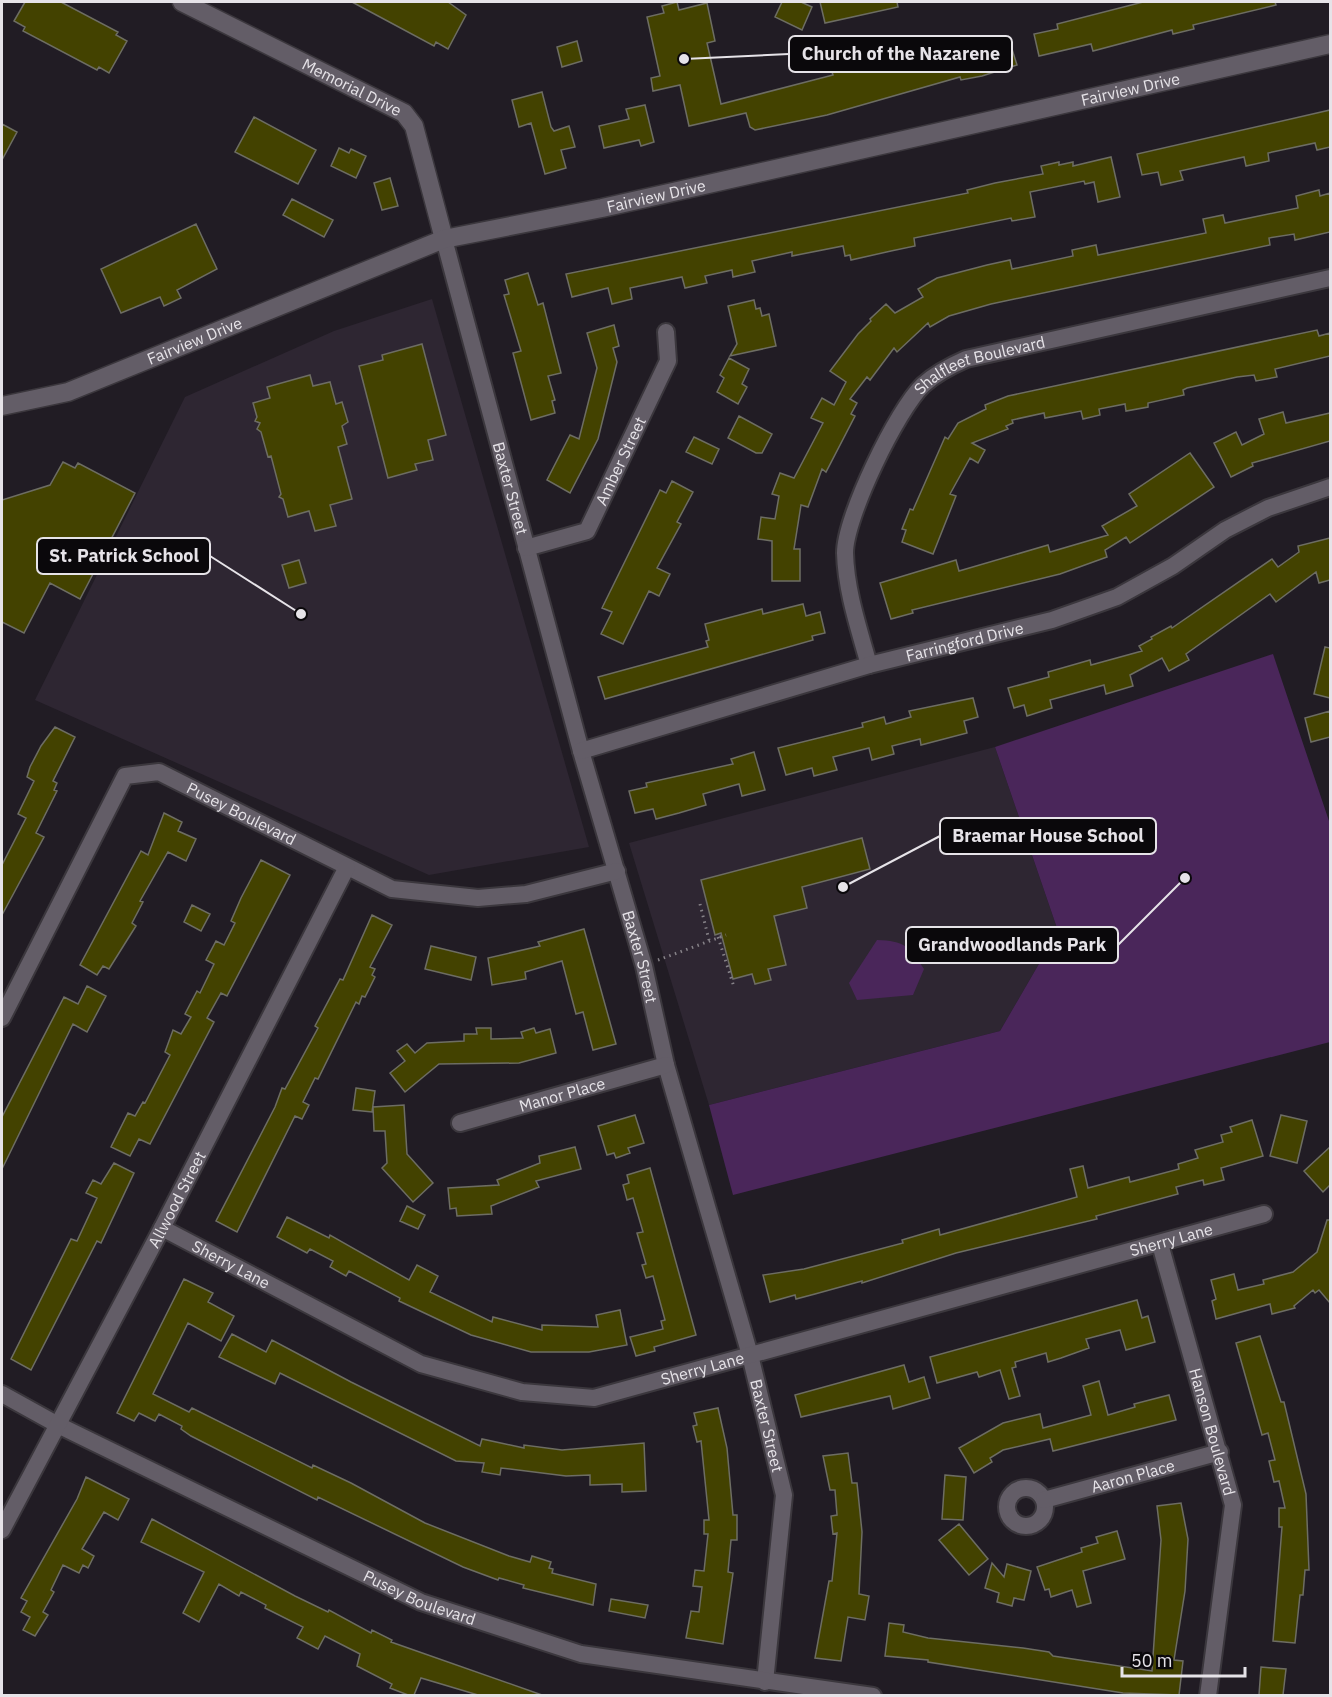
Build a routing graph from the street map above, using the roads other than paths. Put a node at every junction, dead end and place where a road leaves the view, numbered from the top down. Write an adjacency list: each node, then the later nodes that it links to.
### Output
1 (182, 2): 3 (main road, Memorial Drive)
2 (1330, 44): 3 (main road, Fairview Drive)
3 (444, 239): 6 (main road, Fairview Drive); 8 (street, Baxter Street)
4 (1330, 278): 9 (street, Shalfleet Boulevard)
5 (666, 332): 8 (street, Amber Street)
6 (2, 405)
7 (1330, 487): 9 (street, Farringford Drive)
8 (526, 548): 10 (street, Baxter Street)
9 (869, 665): 10 (street, Farringford Drive)
10 (581, 751): 12 (street, Baxter Street)
11 (347, 867): 12 (street, Pusey Boulevard); 13 (street, Pusey Boulevard); 17 (street, Allwood Street)
12 (617, 871): 14 (street, Baxter Street)
13 (2, 1018)
14 (666, 1065): 15 (street, Manor Place); 19 (street, Baxter Street)
15 (460, 1123)
16 (1264, 1214): 18 (street, Sherry Lane)
17 (162, 1228): 19 (street, Sherry Lane); 21 (street, Allwood Street)
18 (1160, 1244): 19 (street, Sherry Lane); 22 (street, Hanson Boulevard)
19 (750, 1355): 25 (street, Baxter Street)
20 (2, 1394): 21 (street, Pusey Boulevard)
21 (58, 1425): 24 (street, Allwood Street); 25 (street, Pusey Boulevard)
22 (1220, 1452): 23 (street, Aaron Place); 27 (street, Hanson Boulevard)
23 (1044, 1500)
24 (2, 1530)
25 (765, 1682): 26 (street, Pusey Boulevard)
26 (873, 1695)
27 (1209, 1695)

